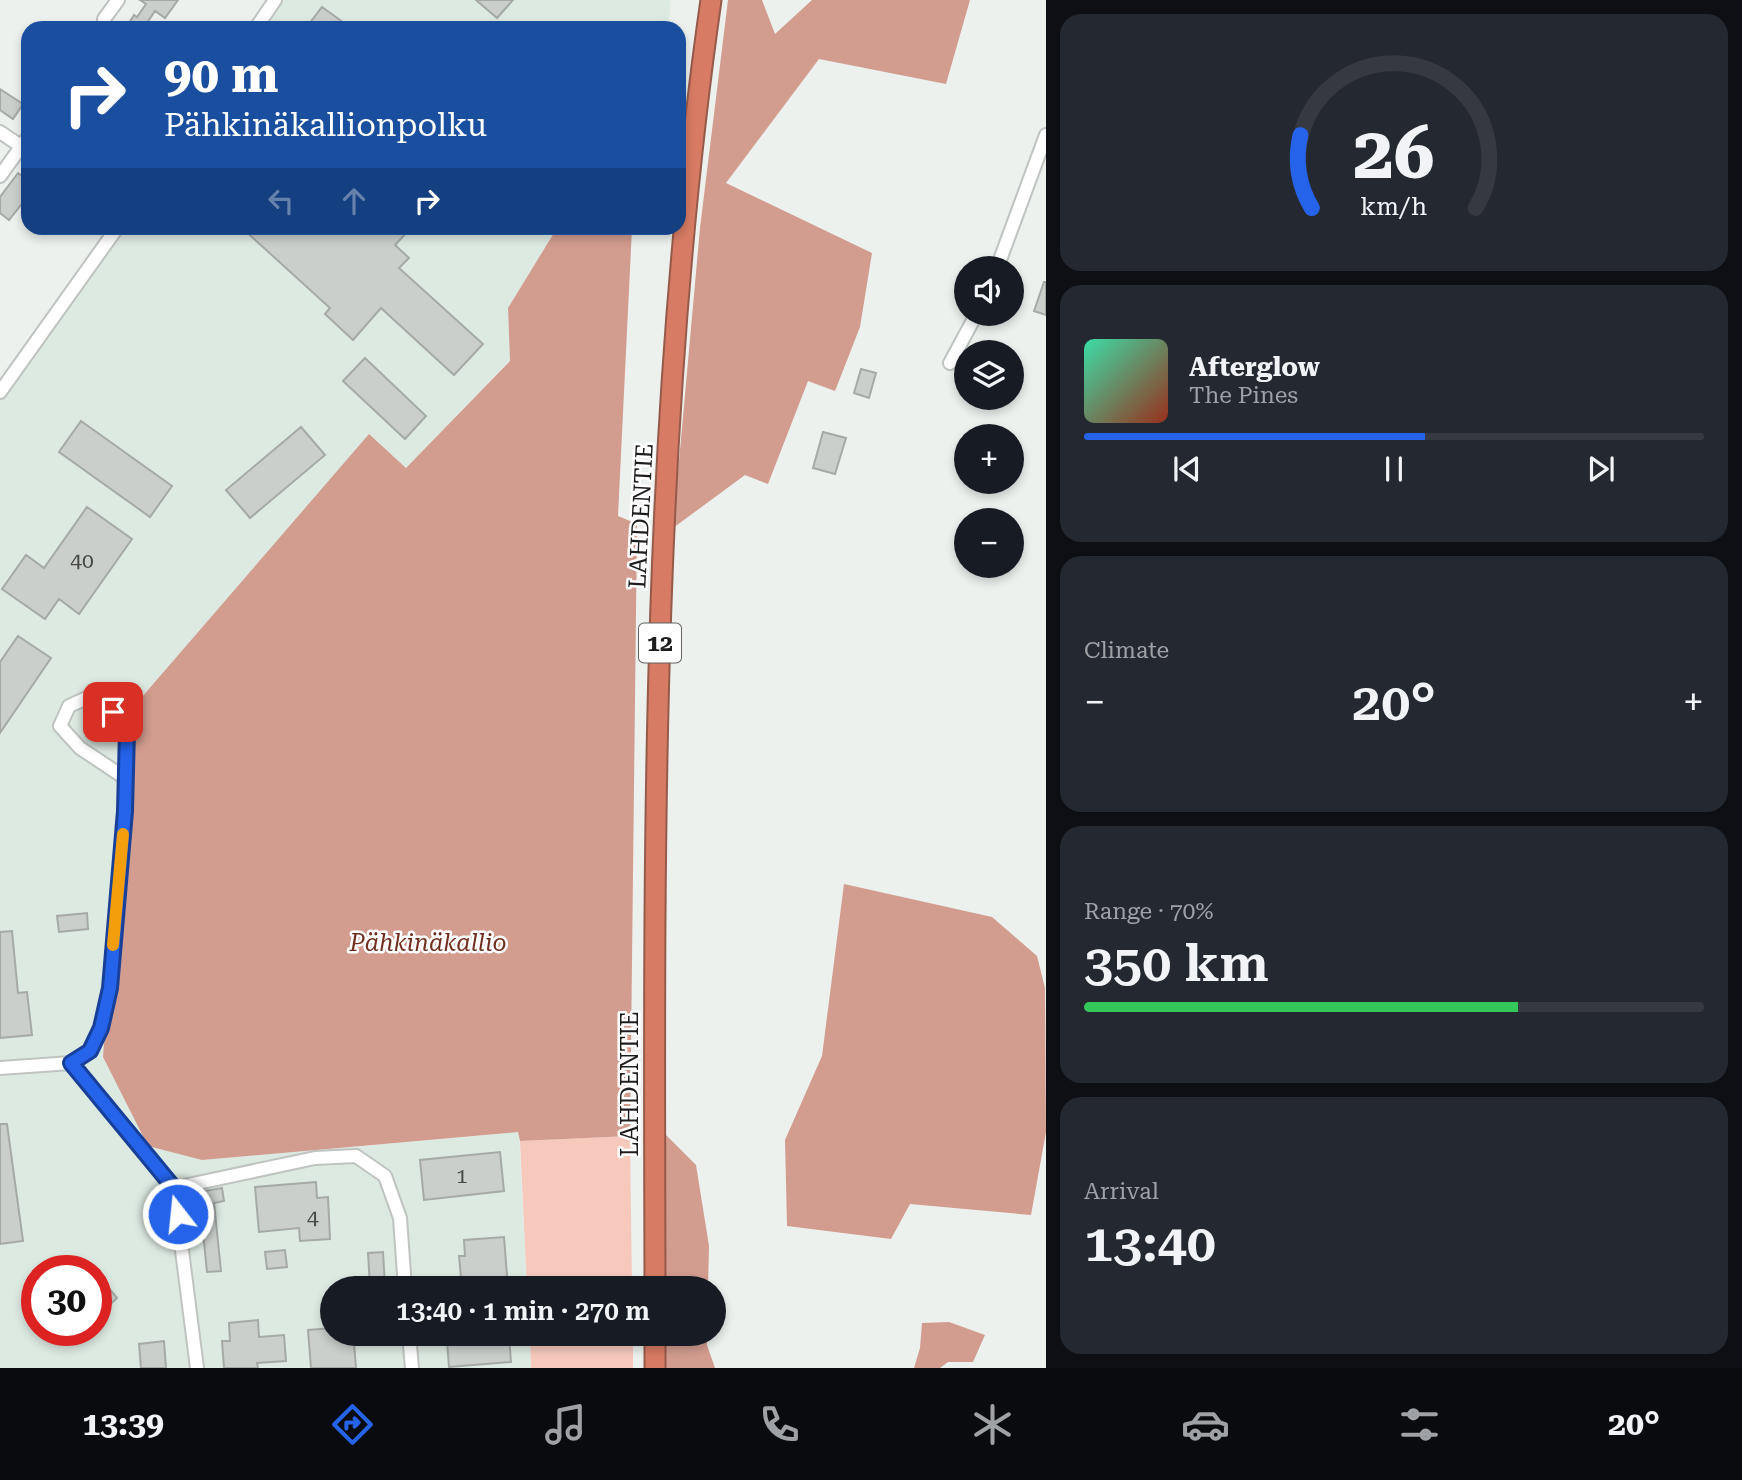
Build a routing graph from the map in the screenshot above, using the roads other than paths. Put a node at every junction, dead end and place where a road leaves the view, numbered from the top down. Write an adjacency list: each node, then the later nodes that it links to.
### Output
1 (118, 0): 4 (street)
2 (275, 0): 5 (street)
3 (712, 0): 11 (highway, LAHDENTIE / 12)
4 (104, 19)
5 (261, 21)
6 (0, 132): 8 (street)
7 (1045, 135): 14 (street)
8 (21, 142)
9 (21, 151): 10 (street)
10 (0, 176)
11 (686, 214)
12 (112, 235): 17 (street)
13 (684, 235): 23 (highway, LAHDENTIE / 12)
14 (1000, 256)
15 (970, 326): 16 (street)
16 (950, 363)
17 (1, 387)
18 (125, 778): 18 (street); 19 (street)
19 (71, 1063): 20 (street); 21 (street)
20 (0, 1068)
21 (174, 1188): 22 (street); 26 (street)
22 (404, 1276)
23 (655, 1276)
24 (410, 1346): 27 (street)
25 (655, 1346): 28 (highway)
26 (197, 1368)
27 (412, 1368)
28 (655, 1368)

